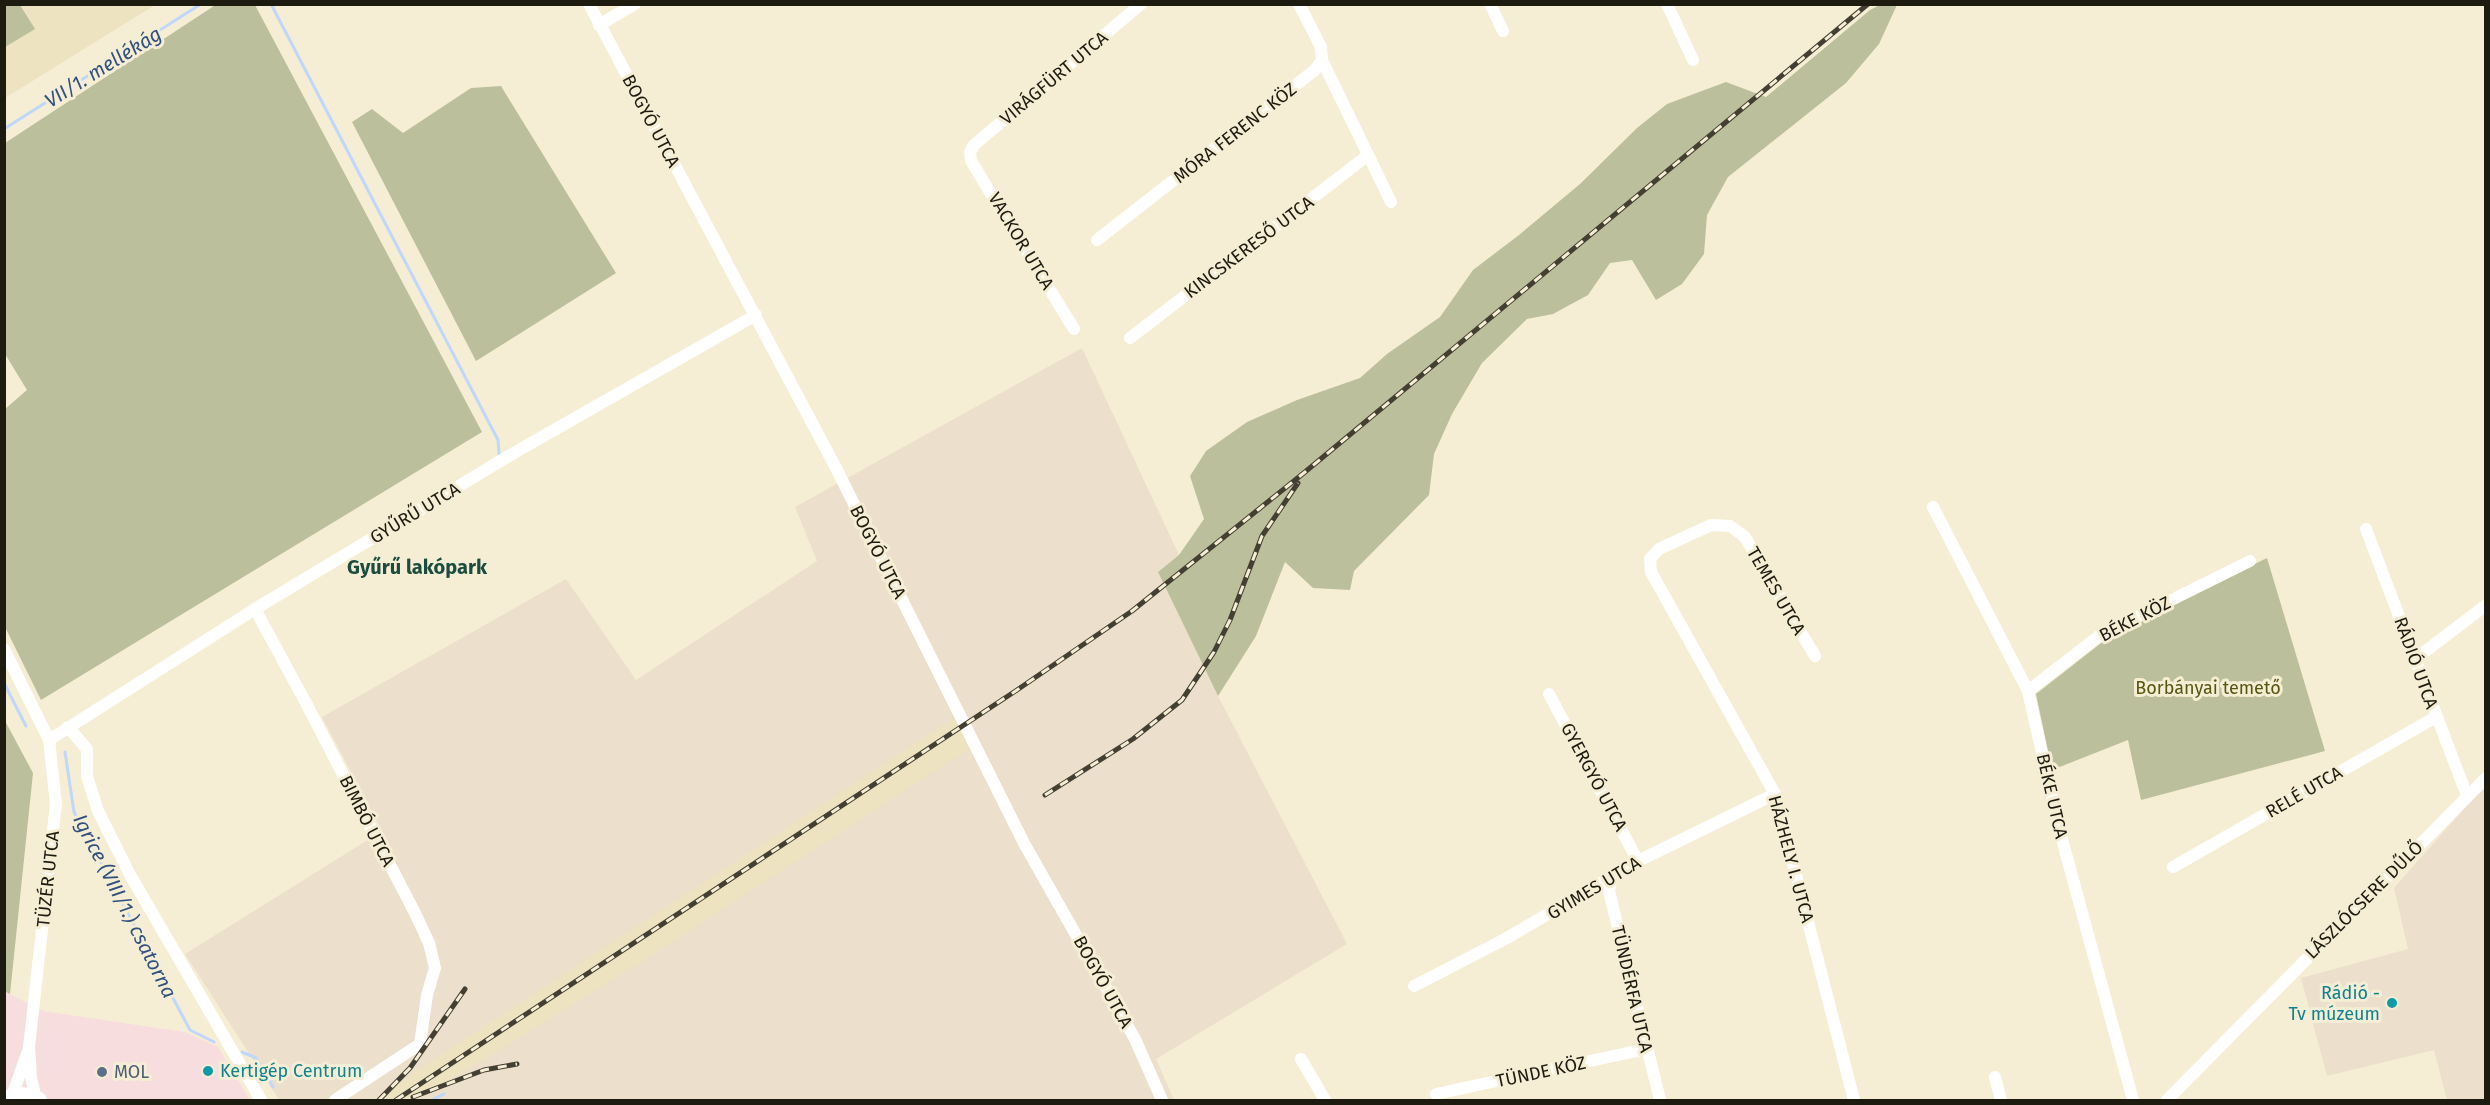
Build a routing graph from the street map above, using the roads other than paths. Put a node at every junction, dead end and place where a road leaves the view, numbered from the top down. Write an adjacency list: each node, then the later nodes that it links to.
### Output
1 (589, 4): 7 (street, BOGYÓ UTCA)
2 (635, 4): 7 (street)
3 (1299, 4): 9 (street)
4 (1491, 4): 8 (street)
5 (1667, 4): 10 (street)
6 (1140, 5): 11 (street, VIRÁGFÜRT UTCA)
7 (599, 25): 15 (street, BOGYÓ UTCA)
8 (1503, 31)
9 (1322, 60): 12 (street); 14 (street, MÓRA FERENC KÖZ)
10 (1694, 60)
11 (970, 152): 16 (street, VACKOR UTCA)
12 (1367, 156): 13 (street); 17 (street, KINCSKERESŐ UTCA)
13 (1391, 202)
14 (1096, 240)
15 (756, 315): 23 (street, GYŰRŰ UTCA); 48 (street, BOGYÓ UTCA)
16 (1074, 329)
17 (1130, 338)
18 (1933, 507): 27 (street, BÉKE UTCA)
19 (2366, 530): 26 (street, RÁDIÓ UTCA)
20 (2250, 561): 27 (street, BÉKE KÖZ)
21 (1651, 572): 25 (street, TEMES UTCA); 33 (street, HÁZHELY I. UTCA)
22 (2486, 605): 26 (street)
23 (255, 609): 30 (street, GYŰRŰ UTCA); 47 (street, BIMBÓ UTCA)
24 (4, 650): 31 (street, TÜZÉR UTCA)
25 (1815, 656)
26 (2414, 660): 29 (street, RÁDIÓ UTCA)
27 (2028, 691): 53 (street, BÉKE UTCA)
28 (1550, 694): 35 (street, GYERGYÓ UTCA)
29 (2436, 717): 34 (street, RÁDIÓ UTCA); 36 (street, RELÉ UTCA)
30 (69, 728): 31 (street, GYŰRŰ UTCA); 46 (street)
31 (49, 740): 39 (street, TÜZÉR UTCA)
32 (2486, 778): 34 (street, LÁSZLÓCSERE DŰLŐ)
33 (1775, 794): 35 (street, GYIMES UTCA); 51 (street, HÁZHELY I. UTCA)
34 (2467, 796): 54 (street, LÁSZLÓCSERE DŰLŐ)
35 (1638, 861): 37 (street, GYIMES UTCA)
36 (2173, 867)
37 (1612, 878): 38 (street, GYIMES UTCA); 40 (street, TÜNDÉRFA UTCA)
38 (1414, 986)
39 (29, 1047): 44 (street, TÜZÉR UTCA); 45 (street, TÜZÉR UTCA)
40 (1646, 1049): 43 (street, TÜNDE KÖZ); 50 (street, TÜNDÉRFA UTCA)
41 (1301, 1059): 49 (street)
42 (1995, 1077): 52 (street)
43 (1436, 1094)
44 (8, 1098): 45 (main road)
45 (37, 1100)
46 (261, 1101)
47 (335, 1101)
48 (1162, 1101)
49 (1324, 1101)
50 (1660, 1101)
51 (1854, 1101)
52 (2001, 1101)
53 (2133, 1101)
54 (2167, 1101)

